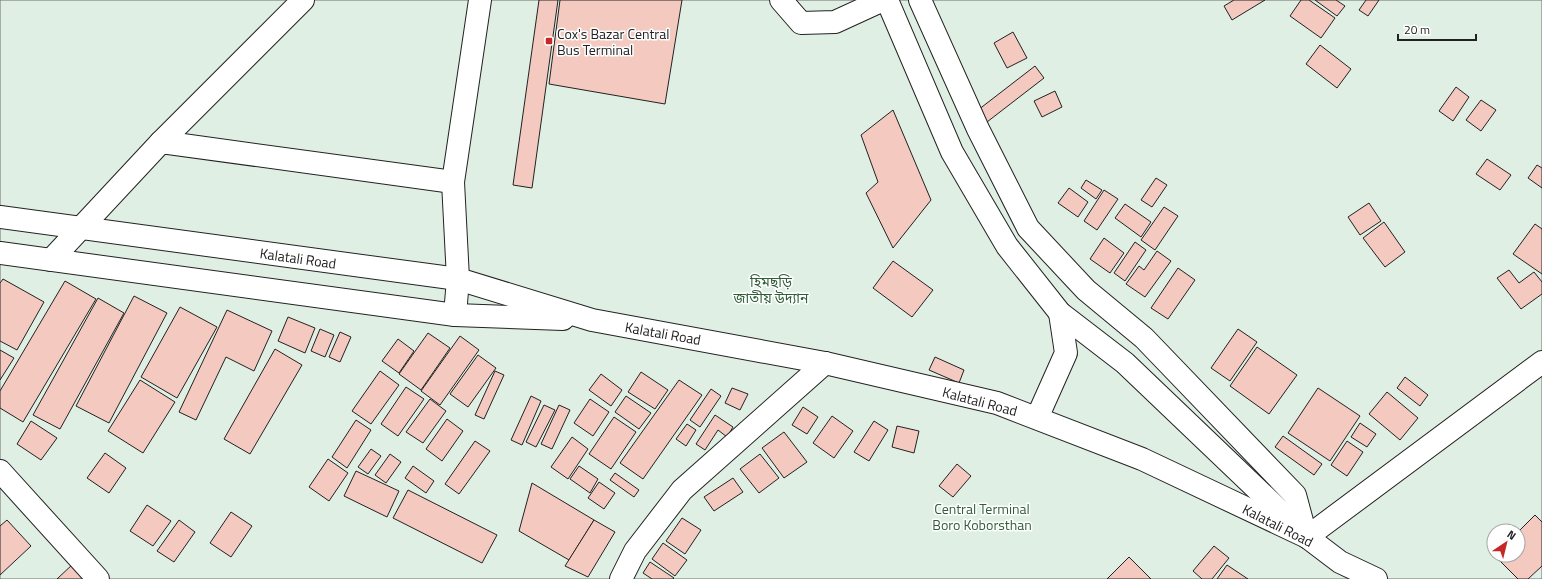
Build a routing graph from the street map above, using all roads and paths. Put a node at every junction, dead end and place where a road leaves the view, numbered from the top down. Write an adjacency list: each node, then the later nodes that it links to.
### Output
1 (303, 0): 7 (main road)
2 (480, 0): 8 (main road)
3 (781, 0): 4 (main road)
4 (883, 0)
5 (887, 0): 14 (main road)
6 (920, 0): 21 (main road)
7 (161, 142): 8 (main road); 10 (main road)
8 (453, 182): 13 (main road)
9 (0, 217): 10 (main road, Kalatali Road)
10 (81, 228): 12 (main road); 13 (main road, Kalatali Road)
11 (0, 253): 12 (main road, Kalatali Road)
12 (51, 260): 15 (main road, Kalatali Road)
13 (458, 279): 15 (main road); 16 (main road, Kalatali Road)
14 (1060, 313): 19 (main road); 21 (main road)
15 (455, 315): 16 (main road, Kalatali Road)
16 (592, 320): 18 (main road, Kalatali Road)
17 (1542, 362): 21 (main road)
18 (825, 363): 19 (main road, Kalatali Road); 24 (main road)
19 (1037, 418): 21 (main road, Kalatali Road)
20 (0, 472): 23 (main road)
21 (1307, 537): 22 (main road, Kalatali Road)
22 (1346, 570): 25 (main road, Kalatali Road)
23 (98, 579)
24 (621, 579)
25 (1376, 579)

